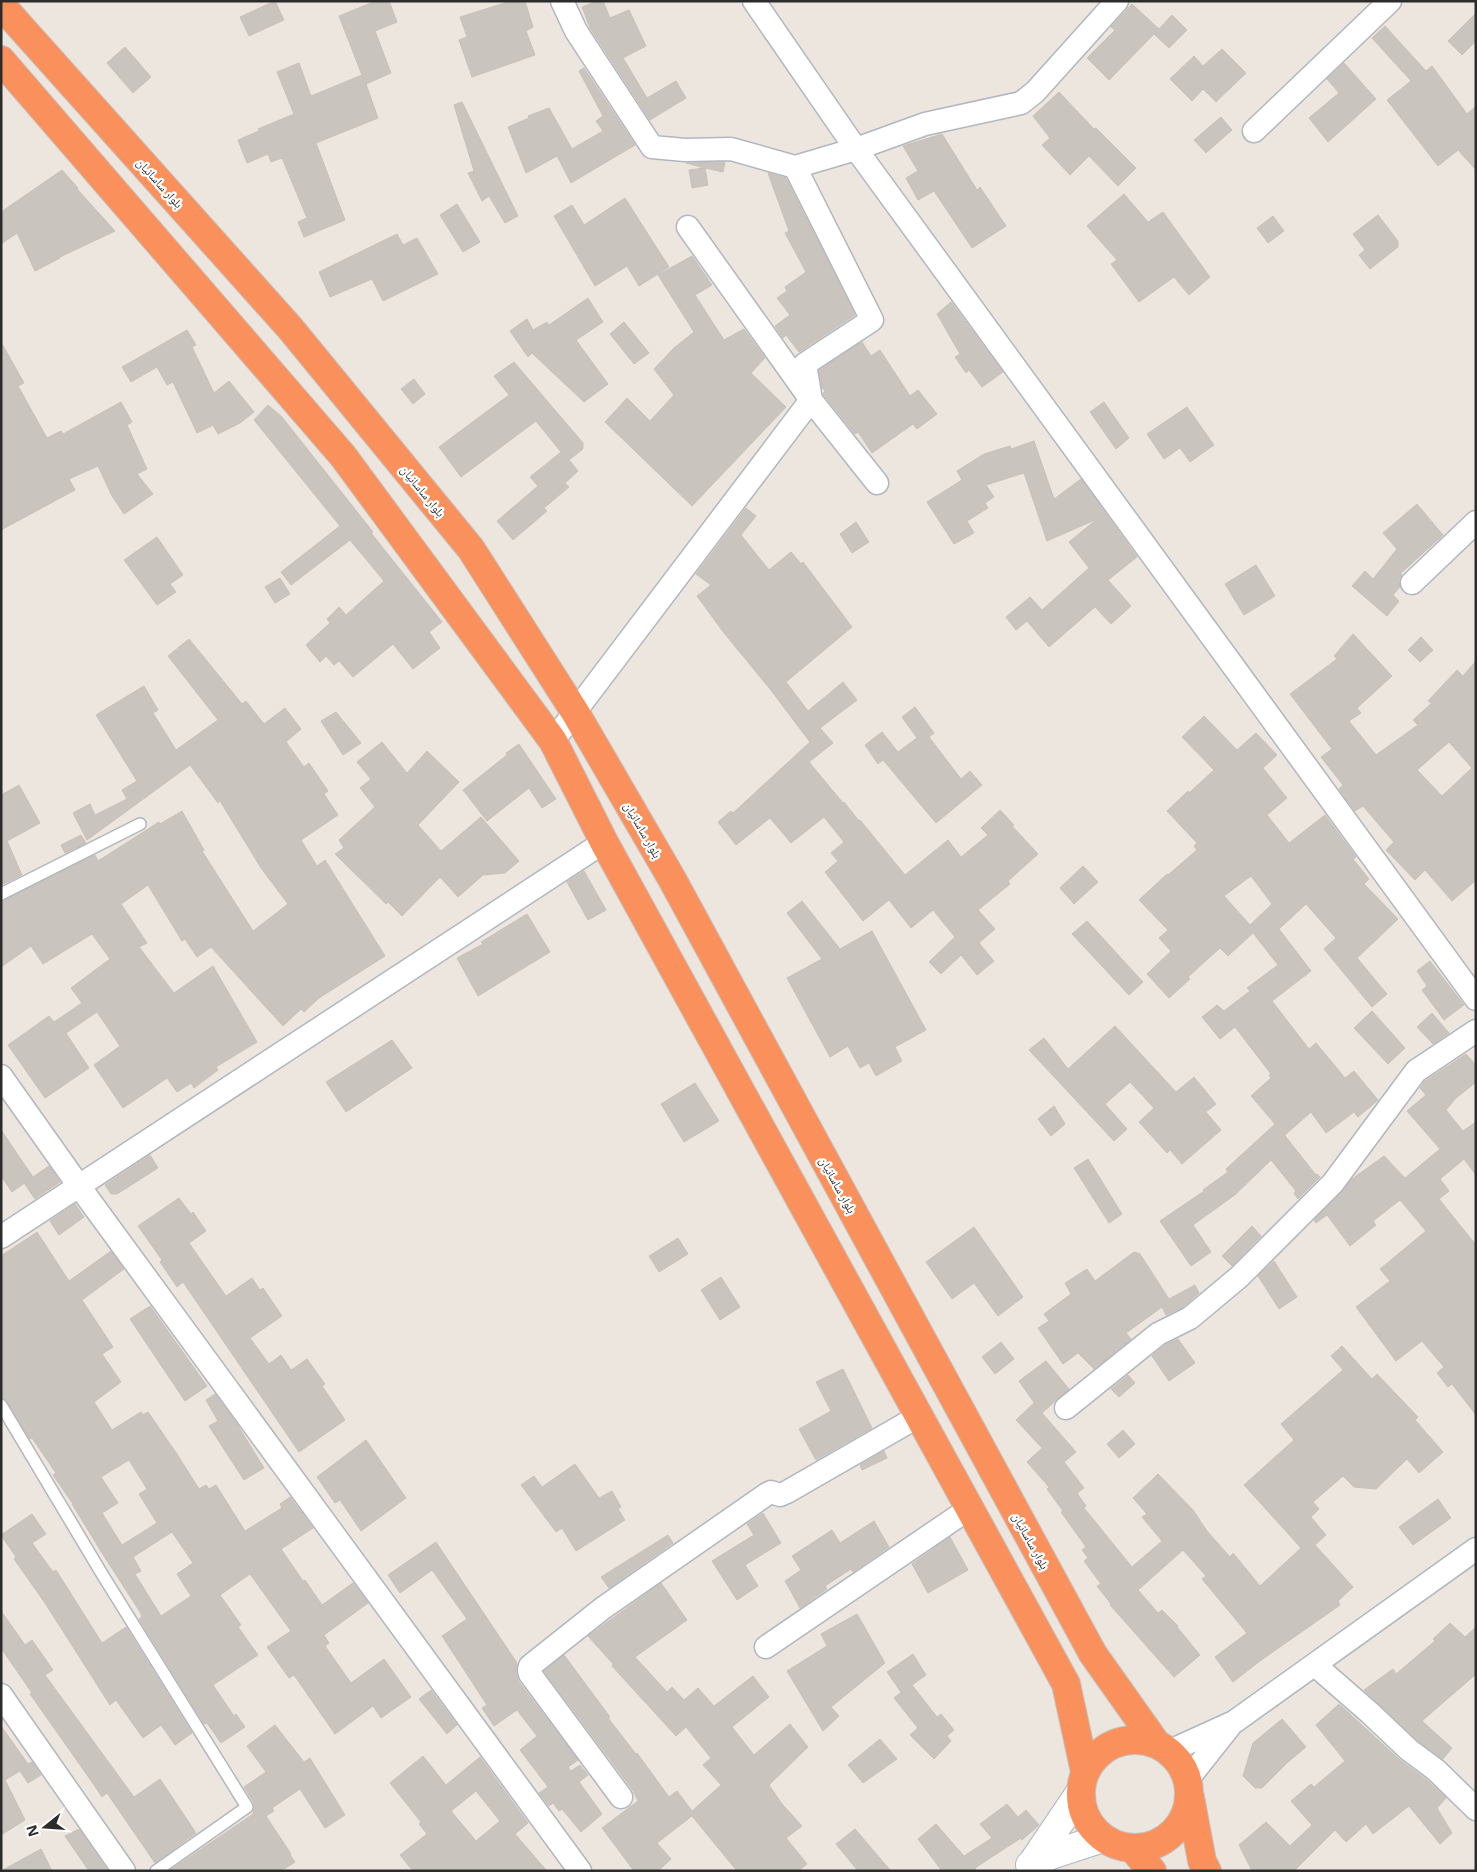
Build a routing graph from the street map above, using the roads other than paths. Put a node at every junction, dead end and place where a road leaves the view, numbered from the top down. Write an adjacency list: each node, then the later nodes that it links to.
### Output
1 (562, 1): 9 (street)
2 (754, 1): 8 (street)
3 (1117, 1): 8 (street)
4 (1390, 1): 7 (street)
5 (1, 5): 15 (highway, بلوار ساسانیان)
6 (3, 66): 16 (highway)
7 (1254, 131)
8 (856, 149): 9 (street); 20 (street)
9 (795, 167): 11 (street)
10 (688, 227): 11 (street)
11 (811, 400): 12 (street); 15 (street)
12 (877, 483)
13 (1476, 522): 14 (street)
14 (1412, 583)
15 (575, 712): 16 (street); 34 (highway, بلوار ساسانیان)
16 (553, 741): 18 (highway)
17 (140, 824): 19 (lane)
18 (604, 842): 23 (street); 27 (highway)
19 (1, 894)
20 (1476, 999)
21 (1476, 1032): 26 (street)
22 (1, 1076): 23 (street)
23 (79, 1186): 24 (street); 44 (street)
24 (1, 1237)
25 (1, 1405): 43 (lane)
26 (1066, 1408)
27 (919, 1416): 28 (highway); 37 (street)
28 (970, 1508): 30 (street); 35 (highway)
29 (1476, 1549): 31 (street)
30 (766, 1647)
31 (1315, 1665): 33 (street); 38 (street)
32 (1, 1695): 42 (street)
33 (1234, 1722): 34 (street); 36 (street)
34 (1163, 1747): 35 (highway); 36 (highway)
35 (1083, 1781): 39 (highway); 41 (street)
36 (1189, 1788): 40 (highway); 46 (highway)
37 (622, 1797)
38 (1476, 1809)
39 (1103, 1838): 40 (highway); 41 (street)
40 (1133, 1849): 45 (highway)
41 (1027, 1868)
42 (124, 1871)
43 (156, 1871)
44 (580, 1871)
45 (1152, 1871)
46 (1207, 1871)

